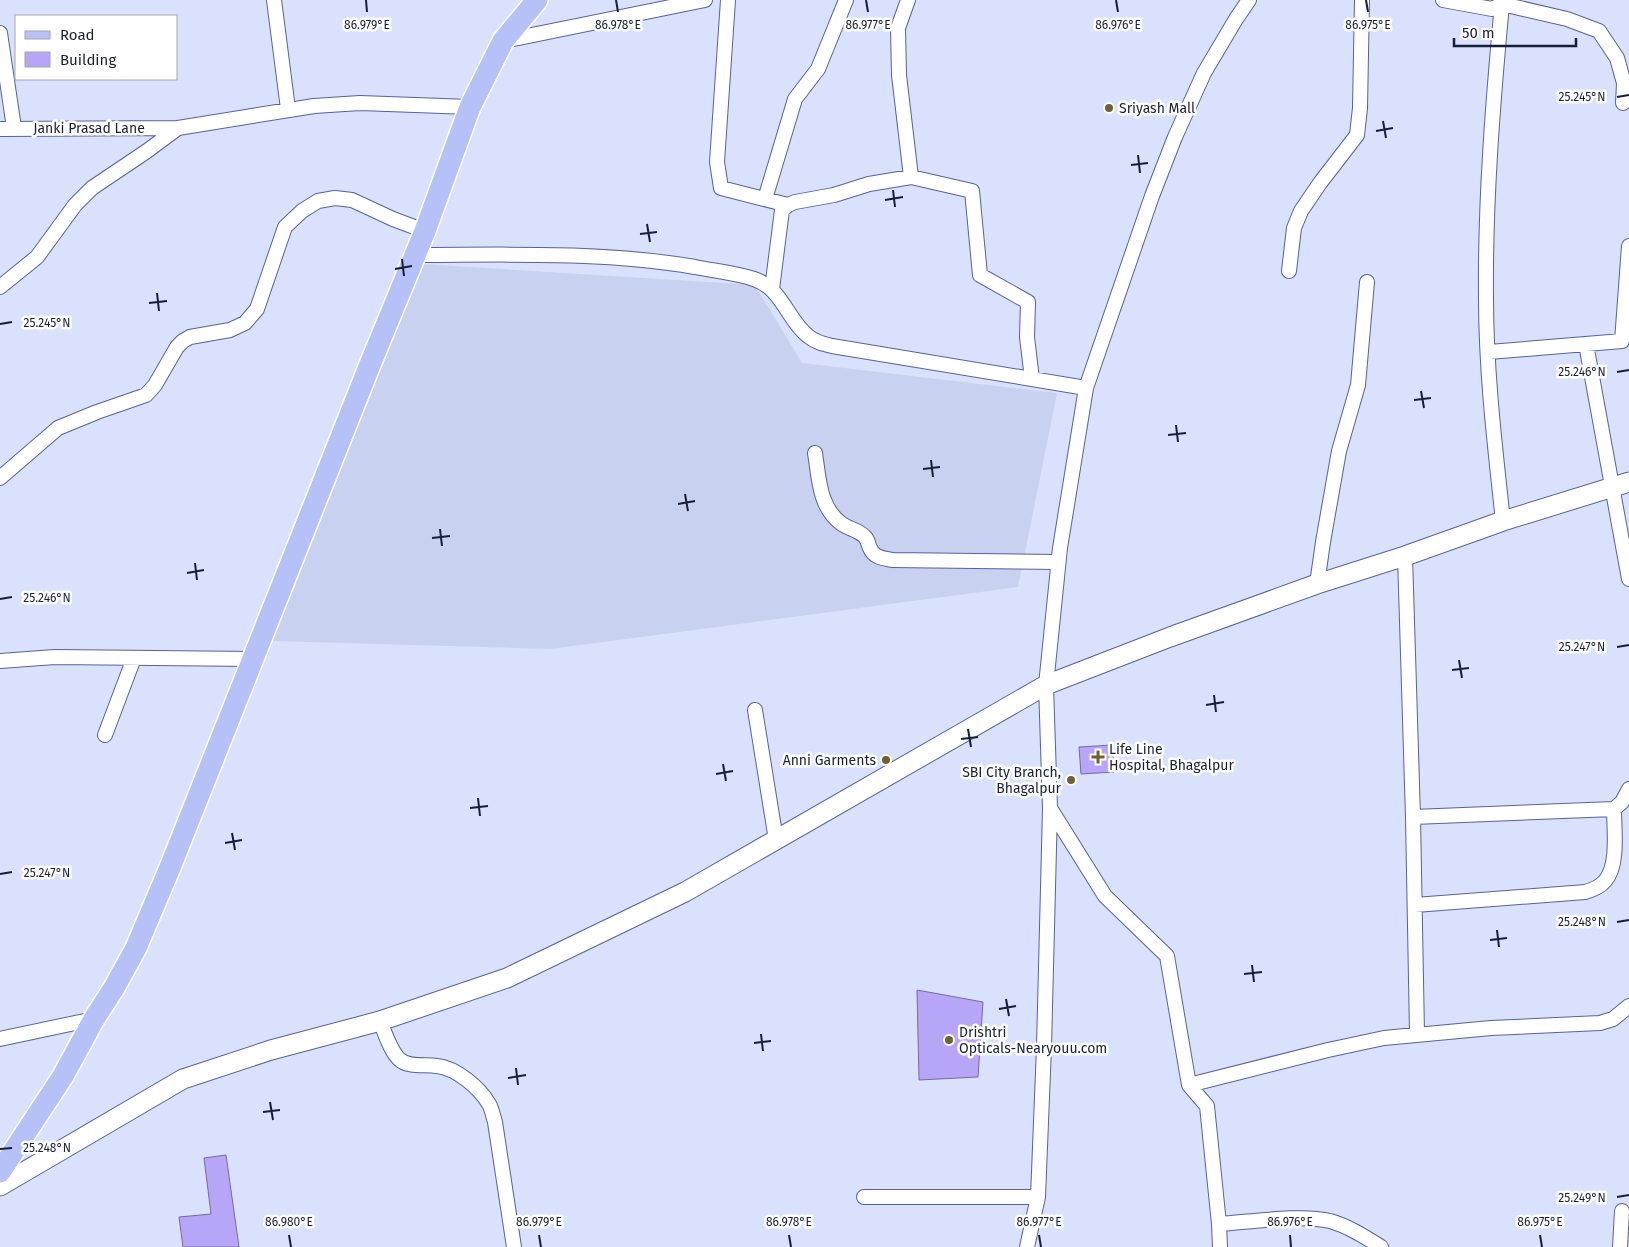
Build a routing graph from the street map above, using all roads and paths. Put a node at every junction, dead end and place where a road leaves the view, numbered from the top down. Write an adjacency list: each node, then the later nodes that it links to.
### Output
1 (274, 0): 18 (street)
2 (537, 0): 14 (main road)
3 (705, 0): 14 (street)
4 (728, 0): 22 (street)
5 (846, 0): 22 (street)
6 (908, 0): 21 (street)
7 (1238, 0): 12 (street)
8 (1249, 0): 12 (street)
9 (1362, 0): 27 (street)
10 (1443, 0): 11 (street)
11 (1503, 2): 16 (street); 32 (street)
12 (1236, 19): 34 (street)
13 (0, 33): 19 (street)
14 (504, 41): 17 (main road)
15 (1608, 101): 16 (street)
16 (1626, 103)
17 (470, 107): 18 (street, Janki Prasad Lane); 24 (main road)
18 (288, 109): 20 (street, Janki Prasad Lane)
19 (7, 128): 20 (street, Janki Prasad Lane)
20 (178, 128): 29 (street)
21 (911, 176): 23 (street); 33 (street)
22 (765, 199): 23 (street)
23 (788, 204): 30 (street)
24 (425, 231): 26 (main road); 36 (street)
25 (1629, 246): 31 (street)
26 (415, 255): 30 (street); 44 (main road)
27 (1289, 272)
28 (1367, 282): 42 (street)
29 (0, 287)
30 (772, 289): 33 (street)
31 (1586, 344): 32 (street); 37 (street)
32 (1489, 352): 38 (street)
33 (1032, 379): 34 (street)
34 (1086, 388): 40 (street)
35 (815, 453): 40 (street)
36 (0, 478)
37 (1620, 484): 38 (main road); 41 (street)
38 (1503, 520): 39 (main road)
39 (1405, 556): 42 (main road); 52 (street)
40 (1058, 562): 46 (street)
41 (1629, 579)
42 (1317, 584): 46 (main road)
43 (134, 658): 44 (street); 45 (street); 48 (street)
44 (253, 659): 56 (main road)
45 (0, 661)
46 (1046, 685): 50 (street); 53 (main road)
47 (755, 710): 53 (street)
48 (105, 735)
49 (1629, 789): 51 (street)
50 (1050, 808): 60 (street); 64 (street)
51 (1614, 809): 52 (street); 54 (street)
52 (1413, 817): 54 (street)
53 (776, 840): 57 (main road)
54 (1415, 905): 58 (street)
55 (1629, 1006): 58 (street)
56 (94, 1019): 59 (street); 61 (main road)
57 (380, 1021): 62 (main road); 67 (street)
58 (1417, 1034): 60 (street)
59 (0, 1039)
60 (1189, 1085): 66 (street)
61 (0, 1172)
62 (0, 1186)
63 (864, 1197): 64 (street)
64 (1038, 1197): 68 (street)
65 (1622, 1211): 71 (street)
66 (1219, 1224): 69 (street); 70 (street)
67 (514, 1247)
68 (1027, 1247)
69 (1220, 1247)
70 (1381, 1247)
71 (1620, 1247)

